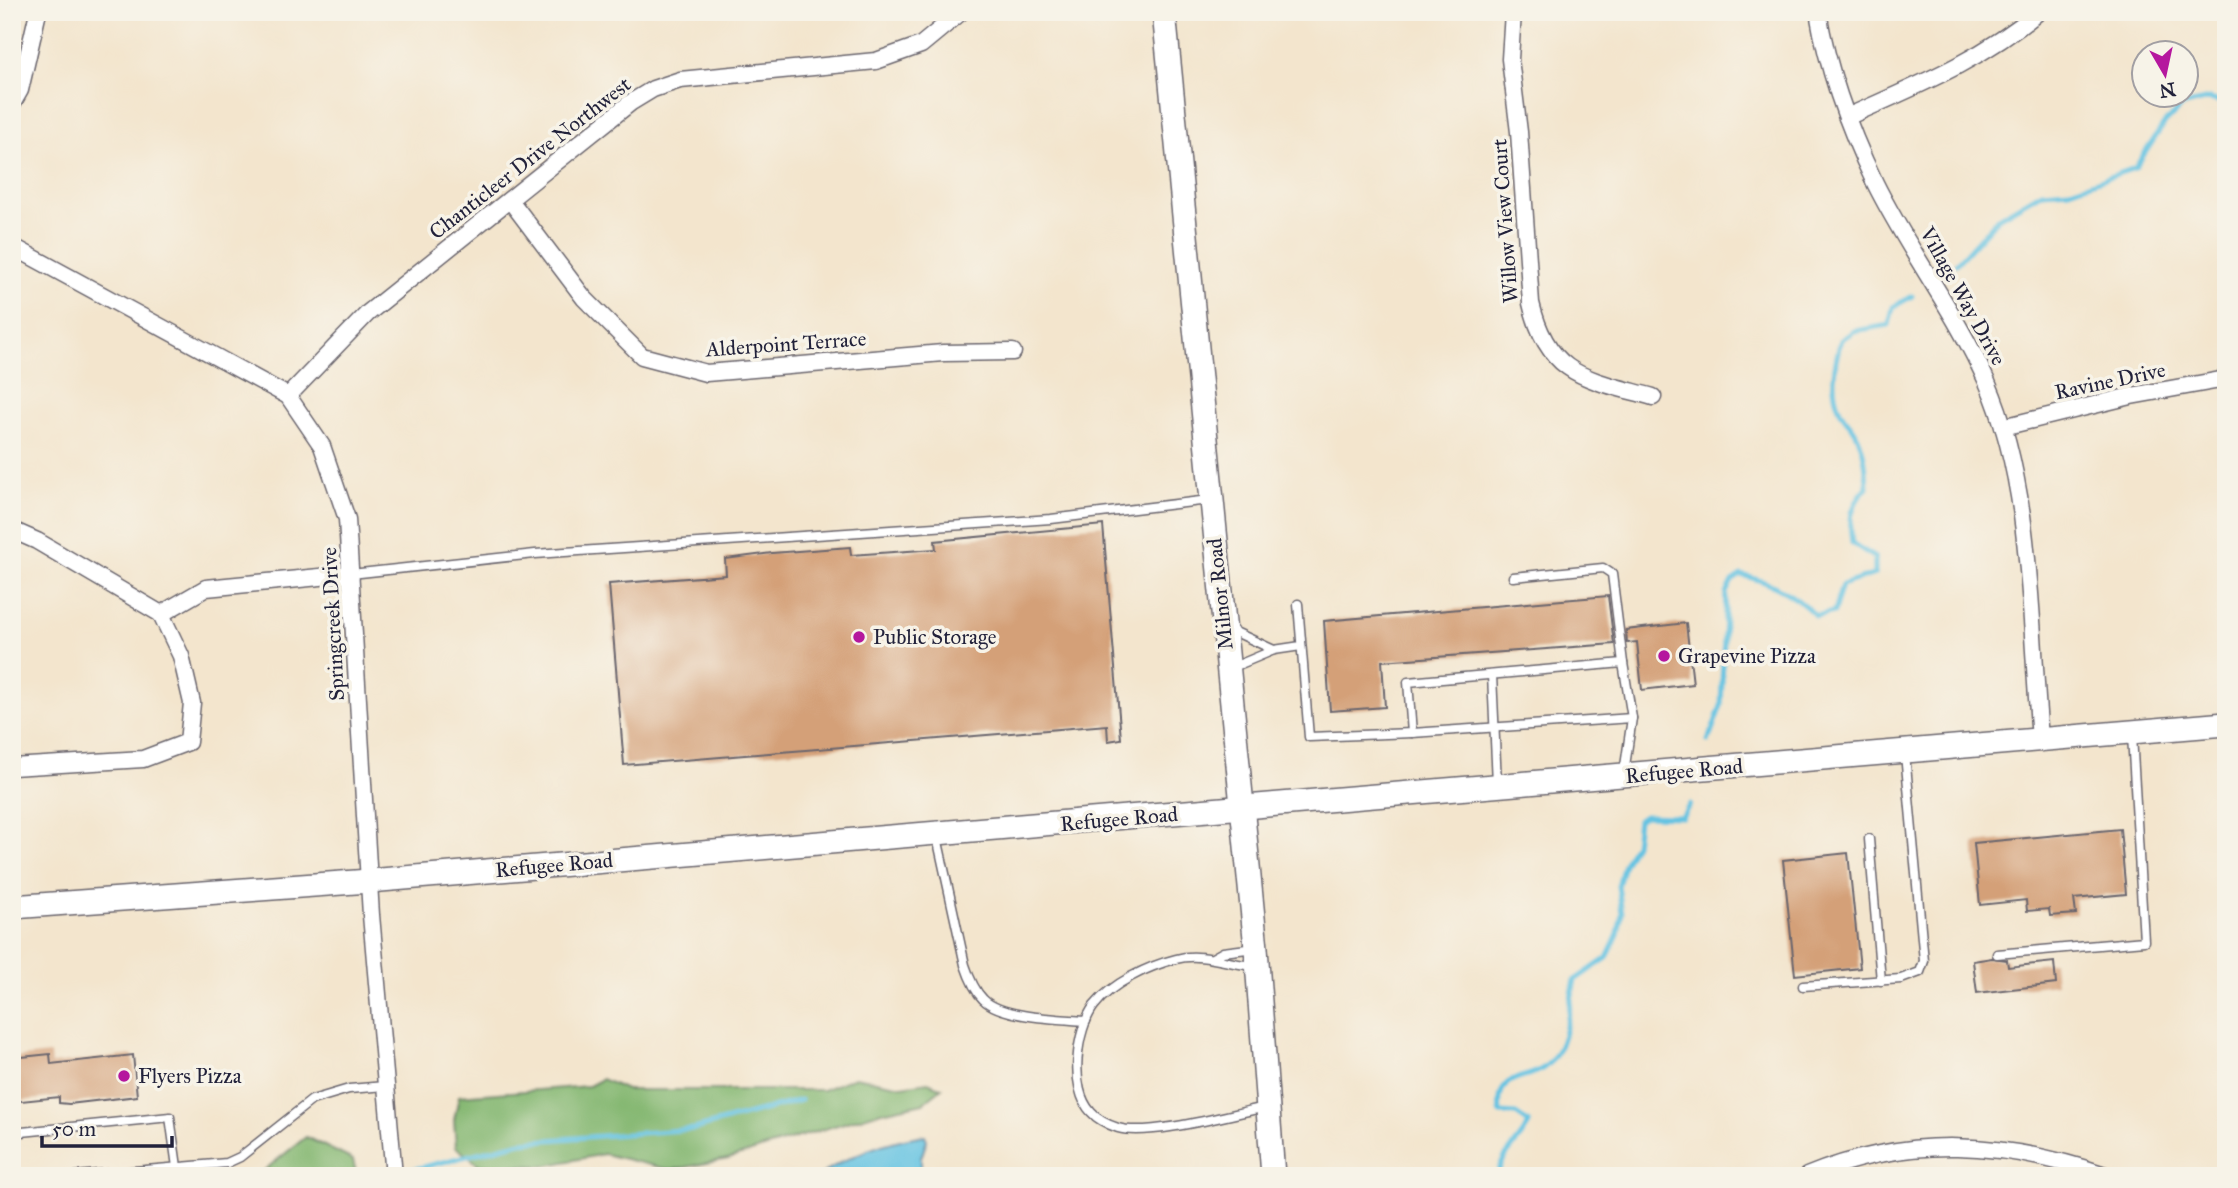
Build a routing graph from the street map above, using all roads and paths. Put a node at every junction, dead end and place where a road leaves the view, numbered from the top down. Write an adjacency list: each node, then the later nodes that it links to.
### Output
1 (38, 12): 7 (street)
2 (961, 12): 9 (street, Chanticleer Drive Northwest)
3 (1164, 12): 16 (main road, Milnor Road)
4 (1513, 12): 14 (street, Willow View Court)
5 (1818, 12): 8 (street, Village Way Drive)
6 (2038, 12): 8 (street)
7 (12, 104)
8 (1847, 117): 15 (street, Village Way Drive)
9 (510, 200): 11 (street, Alderpoint Terrace); 13 (street, Chanticleer Drive Northwest)
10 (12, 246): 13 (street, Springcreek Drive)
11 (1013, 352)
12 (2226, 379): 15 (street, Ravine Drive)
13 (288, 396): 18 (street, Springcreek Drive)
14 (1653, 397)
15 (2003, 427): 33 (street, Village Way Drive)
16 (1211, 500): 18 (lane); 22 (main road, Milnor Road)
17 (12, 530): 21 (street)
18 (351, 574): 21 (street); 41 (street, Springcreek Drive)
19 (1513, 577): 25 (lane)
20 (1298, 604): 23 (lane)
21 (161, 614): 35 (street)
22 (1224, 626): 24 (lane); 26 (main road, Milnor Road)
23 (1301, 646): 24 (lane); 32 (lane)
24 (1274, 650): 26 (lane)
25 (1623, 663): 27 (lane); 28 (lane)
26 (1229, 669): 38 (main road, Milnor Road)
27 (1492, 675): 30 (lane); 32 (lane)
28 (1632, 718): 30 (lane); 36 (lane)
29 (2226, 724): 31 (main road, Refugee Road)
30 (1495, 729): 32 (lane); 37 (lane)
31 (2132, 732): 33 (main road, Refugee Road); 43 (lane)
32 (1412, 733)
33 (2040, 738): 34 (main road, Refugee Road)
34 (1904, 751): 36 (main road, Refugee Road); 46 (lane)
35 (12, 767)
36 (1624, 776): 37 (main road, Refugee Road)
37 (1497, 786): 38 (main road, Refugee Road)
38 (1243, 808): 39 (main road, Refugee Road); 45 (main road, Milnor Road)
39 (937, 834): 41 (main road, Refugee Road); 48 (lane)
40 (1868, 839): 46 (lane)
41 (369, 881): 42 (main road, Refugee Road); 49 (street, Springcreek Drive)
42 (12, 907)
43 (1997, 954)
44 (1214, 957): 45 (lane); 45 (lane); 48 (lane)
45 (1257, 957): 50 (main road, Milnor Road)
46 (1881, 981): 47 (lane)
47 (1803, 986)
48 (1086, 1021): 50 (lane)
49 (385, 1086): 52 (lane); 54 (street, Springcreek Drive)
50 (1269, 1106): 55 (main road, Milnor Road)
51 (12, 1133): 52 (lane)
52 (177, 1167): 53 (lane)
53 (76, 1176)
54 (394, 1176)
55 (1273, 1176)
56 (1807, 1176): 57 (street)
57 (2108, 1176)

